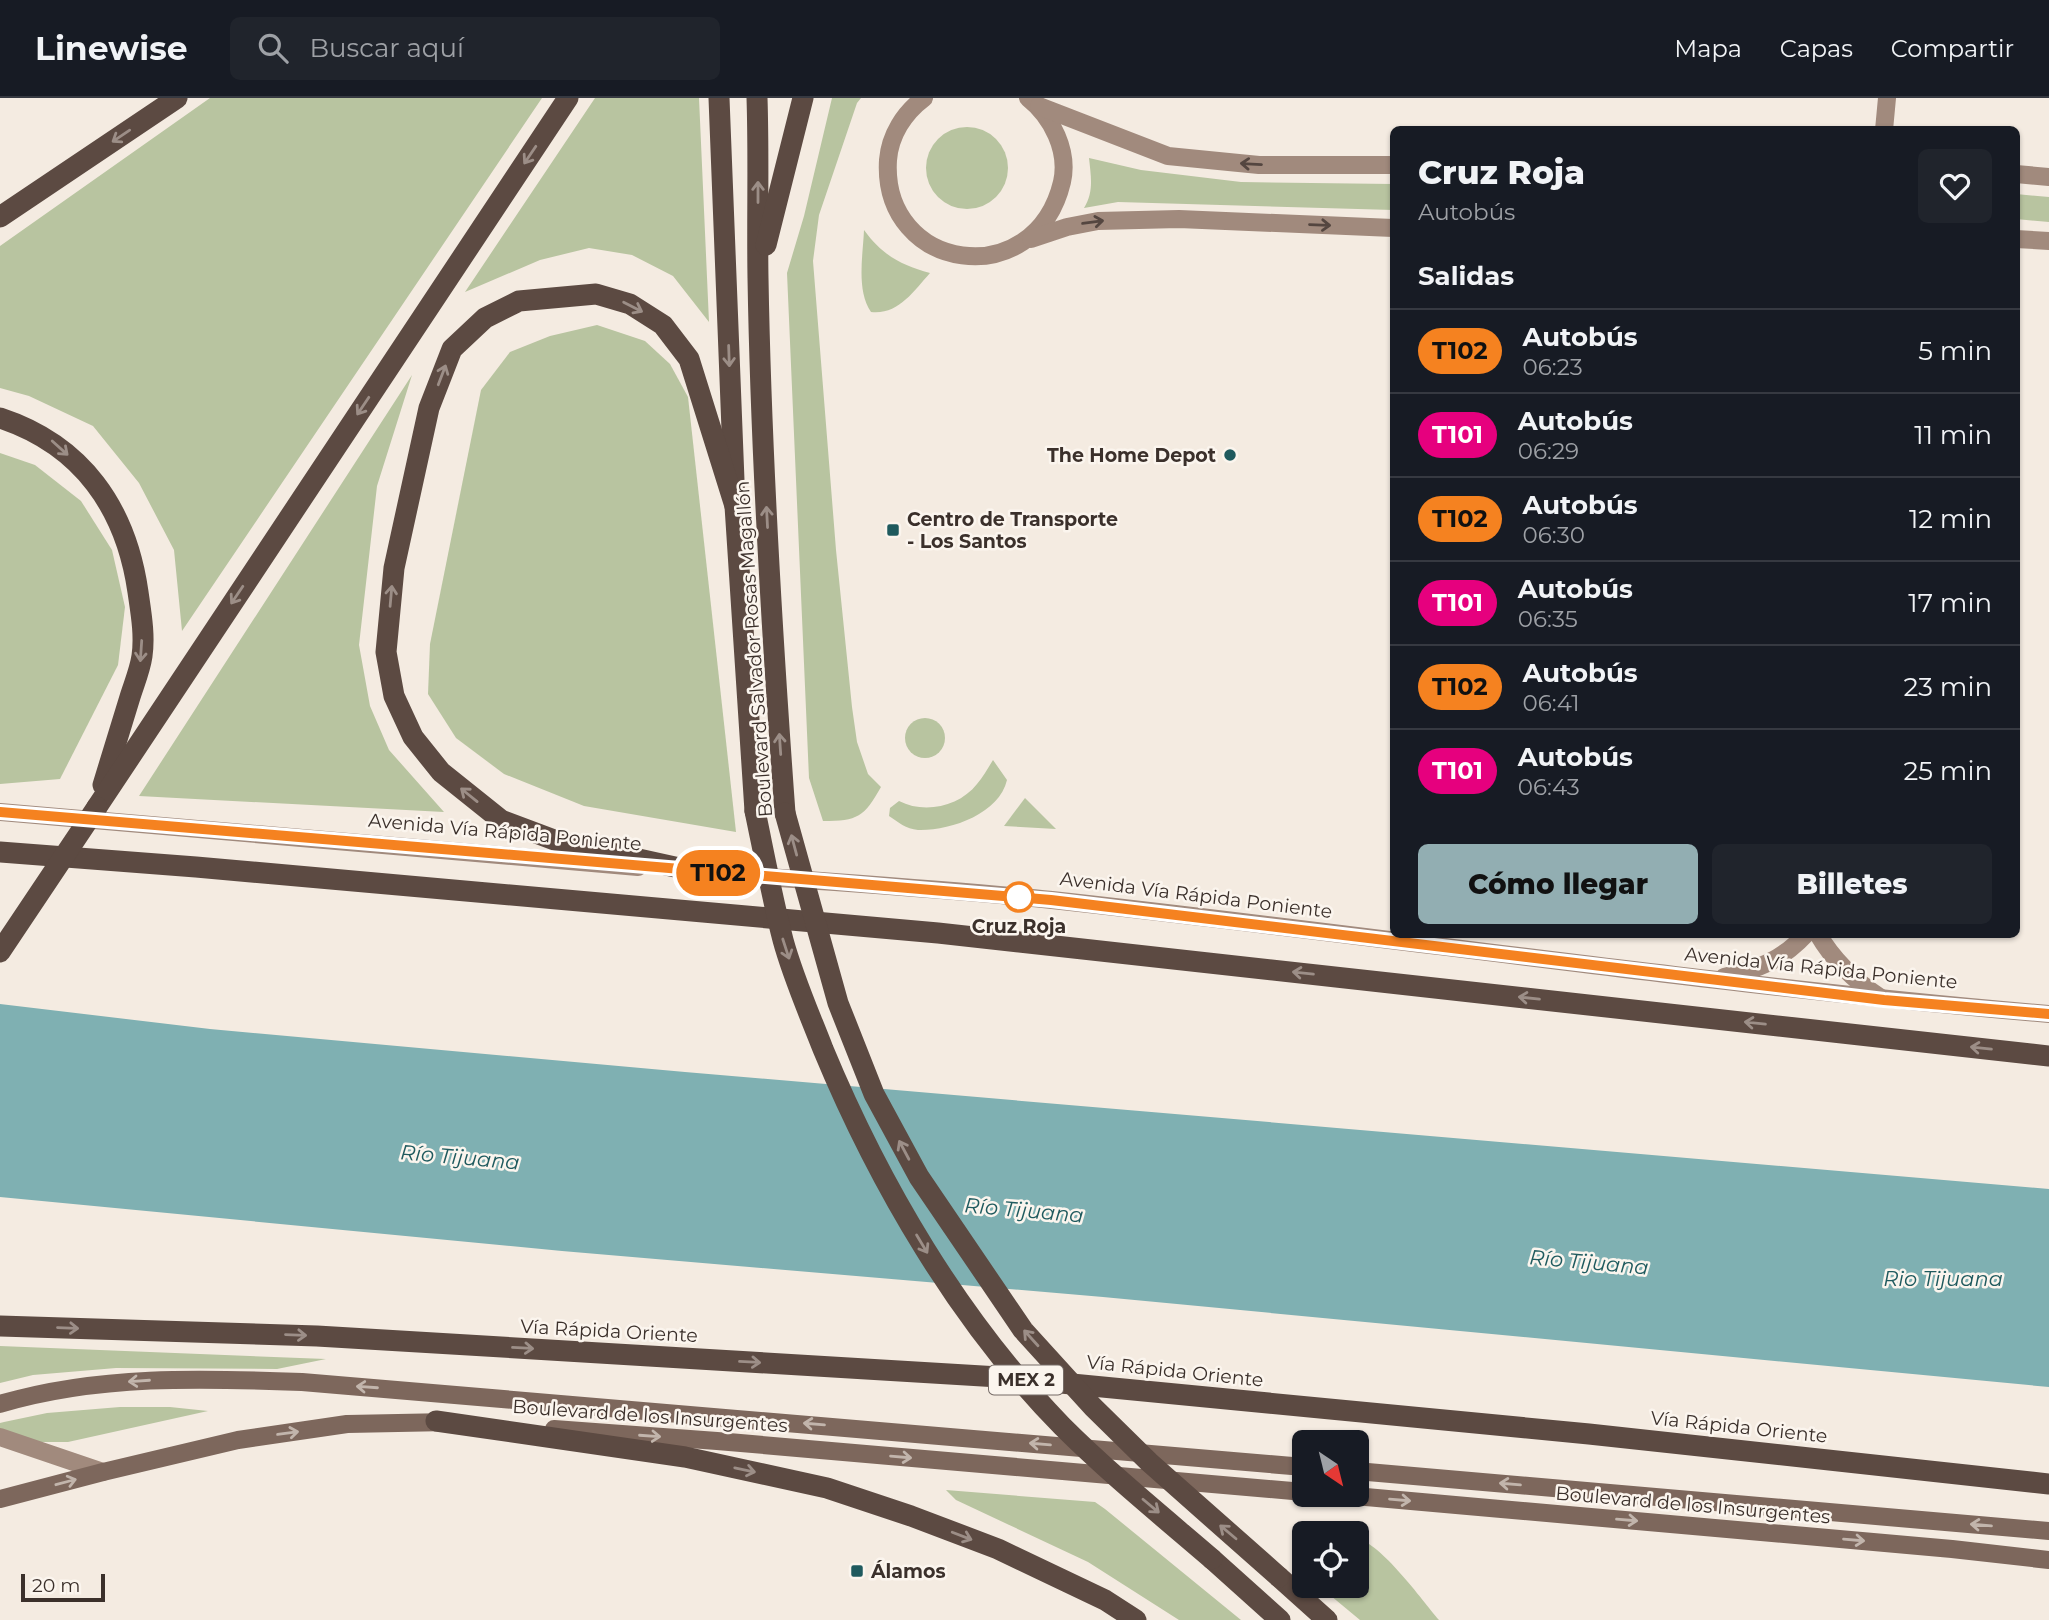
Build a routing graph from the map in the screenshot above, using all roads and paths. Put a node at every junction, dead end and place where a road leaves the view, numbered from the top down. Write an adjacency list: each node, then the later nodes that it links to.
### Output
1 (177, 98): 13 (highway, one-way to 13)
2 (568, 98): 21 (highway, one-way to 21)
3 (719, 98): 20 (highway, Boulevard Salvador Rosas Magallón, one-way to 20)
4 (757, 98): 18 (highway, Boulevard Salvador Rosas Magallón, one-way to 4)
5 (803, 98): 18 (highway)
6 (924, 98): 16 (main road)
7 (1887, 98): 9 (main road)
8 (1033, 102): 10 (main road, one-way to 8); 16 (main road)
9 (1884, 126)
10 (1390, 165)
11 (2020, 174): 12 (main road)
12 (2049, 177)
13 (0, 217)
14 (1390, 228): 16 (main road, one-way to 14)
15 (2020, 239): 17 (main road)
16 (1027, 240)
17 (2049, 241)
18 (758, 277): 48 (highway, Boulevard Salvador Rosas Magallón, one-way to 18, bridge)
19 (0, 418): 21 (highway, one-way to 21)
20 (735, 506): 24 (highway, one-way to 20); 47 (highway, Boulevard Salvador Rosas Magallón, one-way to 47, bridge)
21 (97, 807): 27 (highway, bridge)
22 (0, 812): 24 (main road, Avenida Vía Rápida Poniente)
23 (0, 852): 31 (highway, one-way to 23)
24 (693, 871): 28 (main road, Avenida Vía Rápida Poniente)
25 (1801, 938): 28 (main road)
26 (1820, 938): 29 (main road)
27 (0, 952)
28 (1710, 979): 29 (main road, Avenida Vía Rápida Poniente)
29 (1884, 1000): 30 (main road, Avenida Vía Rápida Poniente)
30 (2049, 1014)
31 (2049, 1056)
32 (0, 1326): 39 (highway, Vía Rápida Oriente / MEX 2, one-way to 39)
33 (0, 1404): 36 (main road, Boulevard de los Insurgentes, one-way to 33)
34 (436, 1421): 37 (main road, Boulevard de los Insurgentes, one-way to 34); 40 (main road, Boulevard de los Insurgentes, one-way to 40); 45 (highway, one-way to 45)
35 (0, 1437): 37 (main road)
36 (1292, 1466)
37 (103, 1472): 42 (main road, Boulevard de los Insurgentes, one-way to 37)
38 (1369, 1472): 43 (main road, Boulevard de los Insurgentes, one-way to 38)
39 (2049, 1483)
40 (1292, 1491)
41 (1369, 1497): 44 (main road, Boulevard de los Insurgentes, one-way to 44)
42 (0, 1499)
43 (2049, 1531)
44 (2049, 1560)
45 (1107, 1610): 46 (highway)
46 (1136, 1620)
47 (1280, 1620)
48 (1326, 1620)

